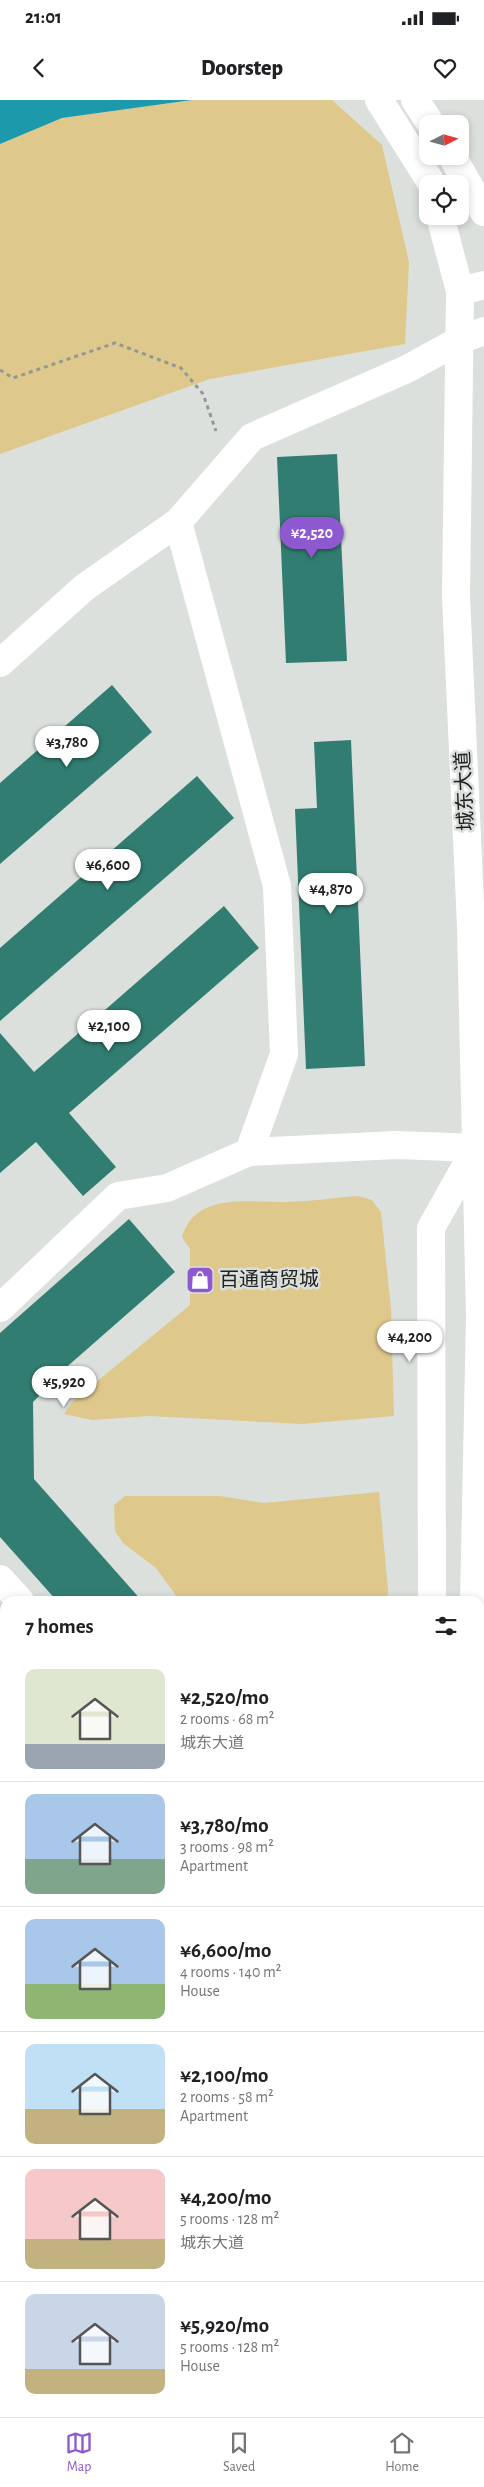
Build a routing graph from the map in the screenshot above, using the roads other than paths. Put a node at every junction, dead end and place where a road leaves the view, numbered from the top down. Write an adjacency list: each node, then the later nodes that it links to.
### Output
1 (379, 100): 5 (main road)
2 (415, 100): 3 (main road)
3 (424, 115)
4 (457, 165): 6 (main road)
5 (427, 175)
6 (484, 212)
7 (444, 225): 8 (main road, 城东大道)
8 (472, 288): 9 (main road, 城东大道)
9 (472, 336): 10 (main road); 12 (main road, 城东大道)
10 (178, 522): 11 (main road); 14 (main road)
11 (0, 663)
12 (478, 931): 13 (main road, 城东大道)
13 (476, 1148): 14 (main road); 18 (main road); 19 (main road, 城东大道)
14 (250, 1152): 15 (main road)
15 (0, 1308)
16 (0, 1579): 17 (main road)
17 (15, 1596)
18 (432, 1596)
19 (474, 1596)

